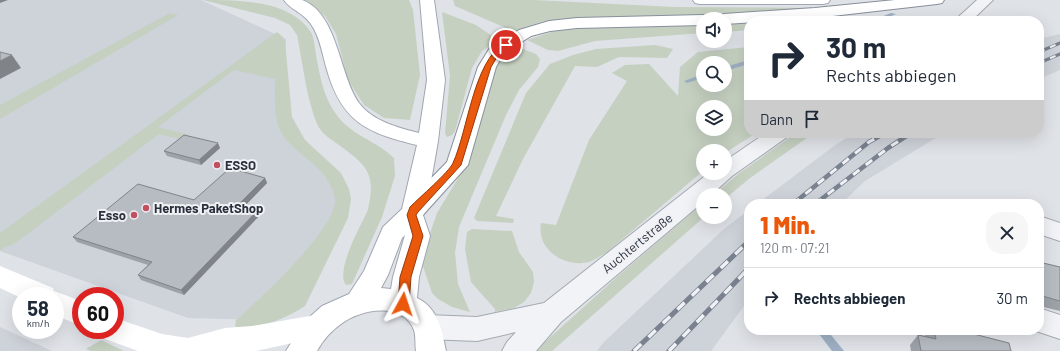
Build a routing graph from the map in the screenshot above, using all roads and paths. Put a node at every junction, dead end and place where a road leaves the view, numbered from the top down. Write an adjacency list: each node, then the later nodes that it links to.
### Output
1 (291, 0): 13 (main road)
2 (700, 0): 3 (main road)
3 (824, 0)
4 (937, 0): 7 (main road)
5 (986, 0): 8 (street)
6 (428, 4): 13 (main road)
7 (770, 16)
8 (968, 16)
9 (732, 18): 10 (main road)
10 (744, 18)
11 (696, 20): 16 (main road)
12 (773, 138): 14 (street, Auchtertstraße)
13 (428, 141): 16 (main road)
14 (732, 166)
15 (714, 180): 23 (street, Auchtertstraße)
16 (412, 213): 21 (main road); 22 (main road)
17 (1044, 227): 18 (street)
18 (1060, 232)
19 (0, 276): 20 (main road)
20 (24, 287)
21 (359, 301): 22 (main road); 27 (main road)
22 (403, 304): 28 (main road)
23 (551, 314): 28 (street, Auchtertstraße); 31 (street, Auchtertstraße)
24 (1044, 322): 25 (street)
25 (1060, 327)
26 (124, 333): 29 (main road)
27 (308, 339): 30 (main road)
28 (429, 339)
29 (186, 351)
30 (189, 351)
31 (517, 351)

